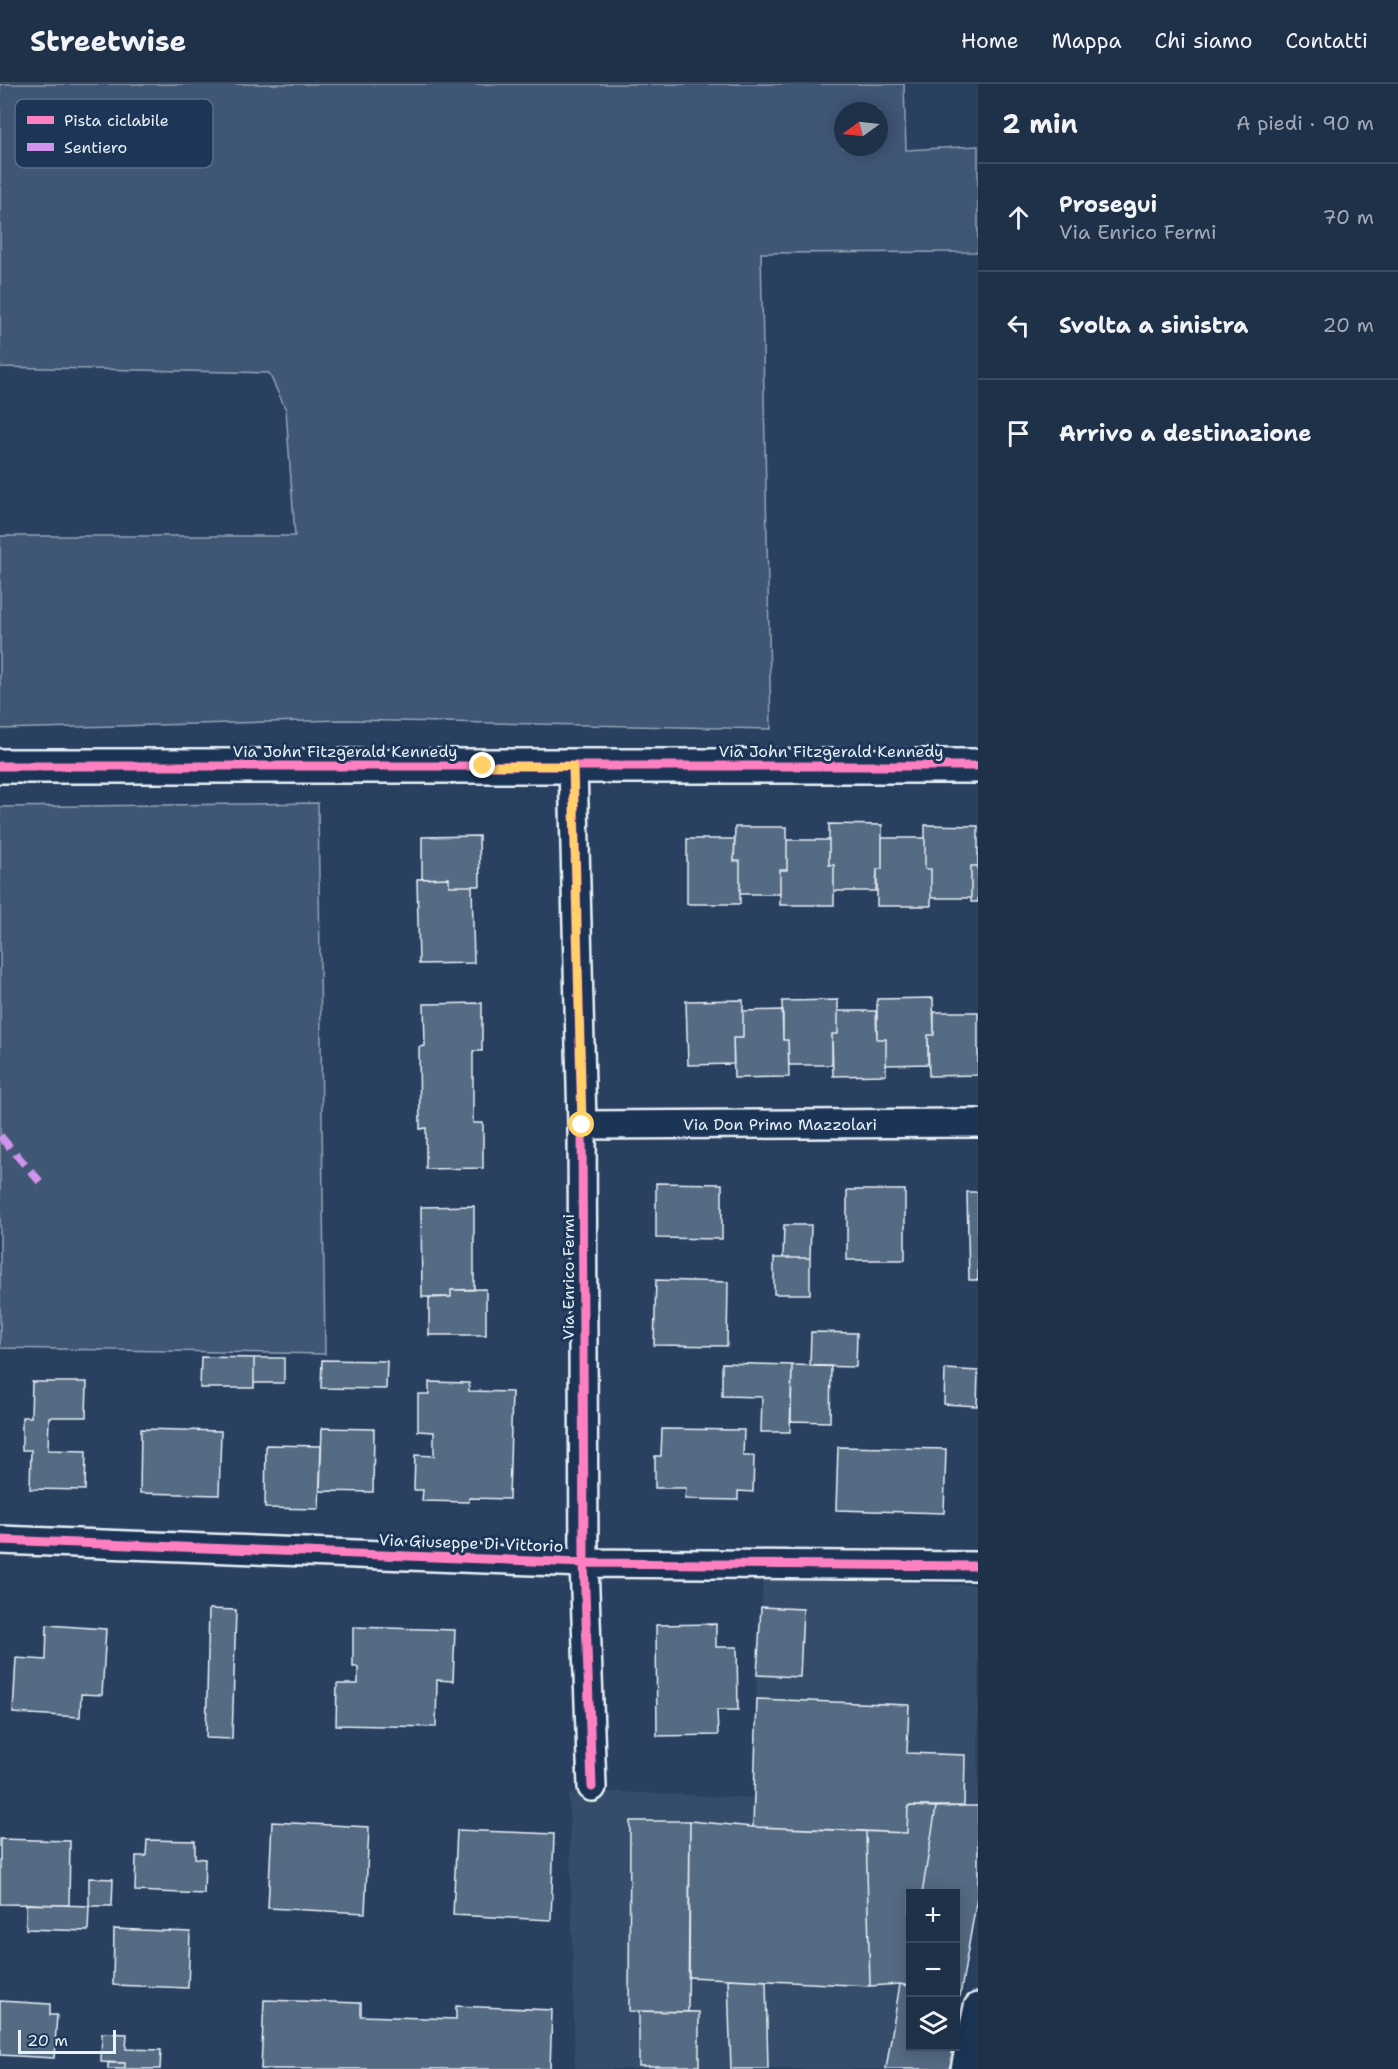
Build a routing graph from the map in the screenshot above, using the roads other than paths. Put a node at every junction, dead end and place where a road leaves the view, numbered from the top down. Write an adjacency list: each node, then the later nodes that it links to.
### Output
1 (0, 766): 2 (street, Via John Fitzgerald Kennedy)
2 (573, 766): 3 (street, Via John Fitzgerald Kennedy); 5 (street, Via Enrico Fermi)
3 (978, 766)
4 (978, 1123): 5 (street, Via Don Primo Mazzolari)
5 (582, 1125): 7 (street, Via Enrico Fermi)
6 (0, 1540): 7 (street, Via Giuseppe Di Vittorio)
7 (584, 1563): 8 (street, Via Giuseppe Di Vittorio); 9 (street, Via Enrico Fermi)
8 (978, 1566)
9 (592, 1787)
10 (978, 2007): 11 (street)
11 (965, 2069)

